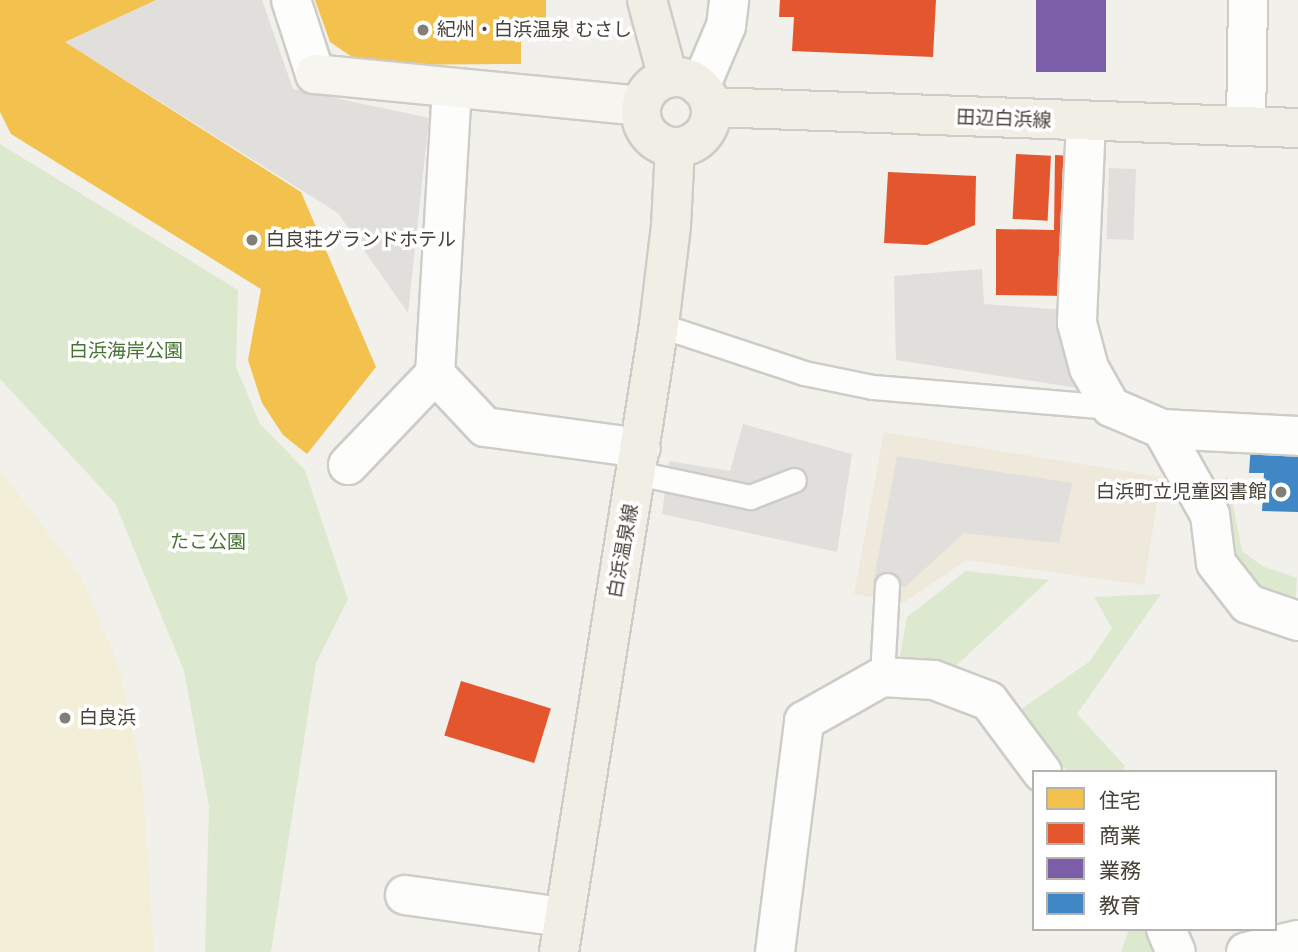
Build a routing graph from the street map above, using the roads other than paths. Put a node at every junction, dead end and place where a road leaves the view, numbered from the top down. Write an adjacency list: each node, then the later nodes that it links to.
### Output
1 (291, 0): 5 (street)
2 (647, 0): 6 (main road)
3 (729, 0): 6 (street)
4 (1248, 0): 9 (street)
5 (452, 89): 7 (street); 13 (street)
6 (693, 91): 7 (main road); 8 (main road, 田辺白浜線); 11 (main road)
7 (640, 106): 11 (main road)
8 (1086, 122): 9 (main road, 田辺白浜線); 14 (street)
9 (1246, 125): 10 (main road, 田辺白浜線)
10 (1298, 128)
11 (675, 148): 12 (main road, 白浜温泉線)
12 (659, 325): 14 (lane); 17 (main road, 白浜温泉線)
13 (435, 374): 17 (street); 18 (street)
14 (1111, 407): 15 (street)
15 (1162, 429): 16 (street); 21 (street)
16 (1298, 436)
17 (639, 460): 19 (lane); 26 (main road, 白浜温泉線)
18 (348, 465)
19 (794, 480)
20 (887, 585): 22 (lane)
21 (1298, 621)
22 (882, 677): 23 (street); 28 (street)
23 (1041, 770)
24 (405, 895): 26 (street)
25 (1167, 931): 29 (street)
26 (561, 935)
27 (1298, 940): 30 (street)
28 (775, 952)
29 (1176, 952)
30 (1246, 952)

